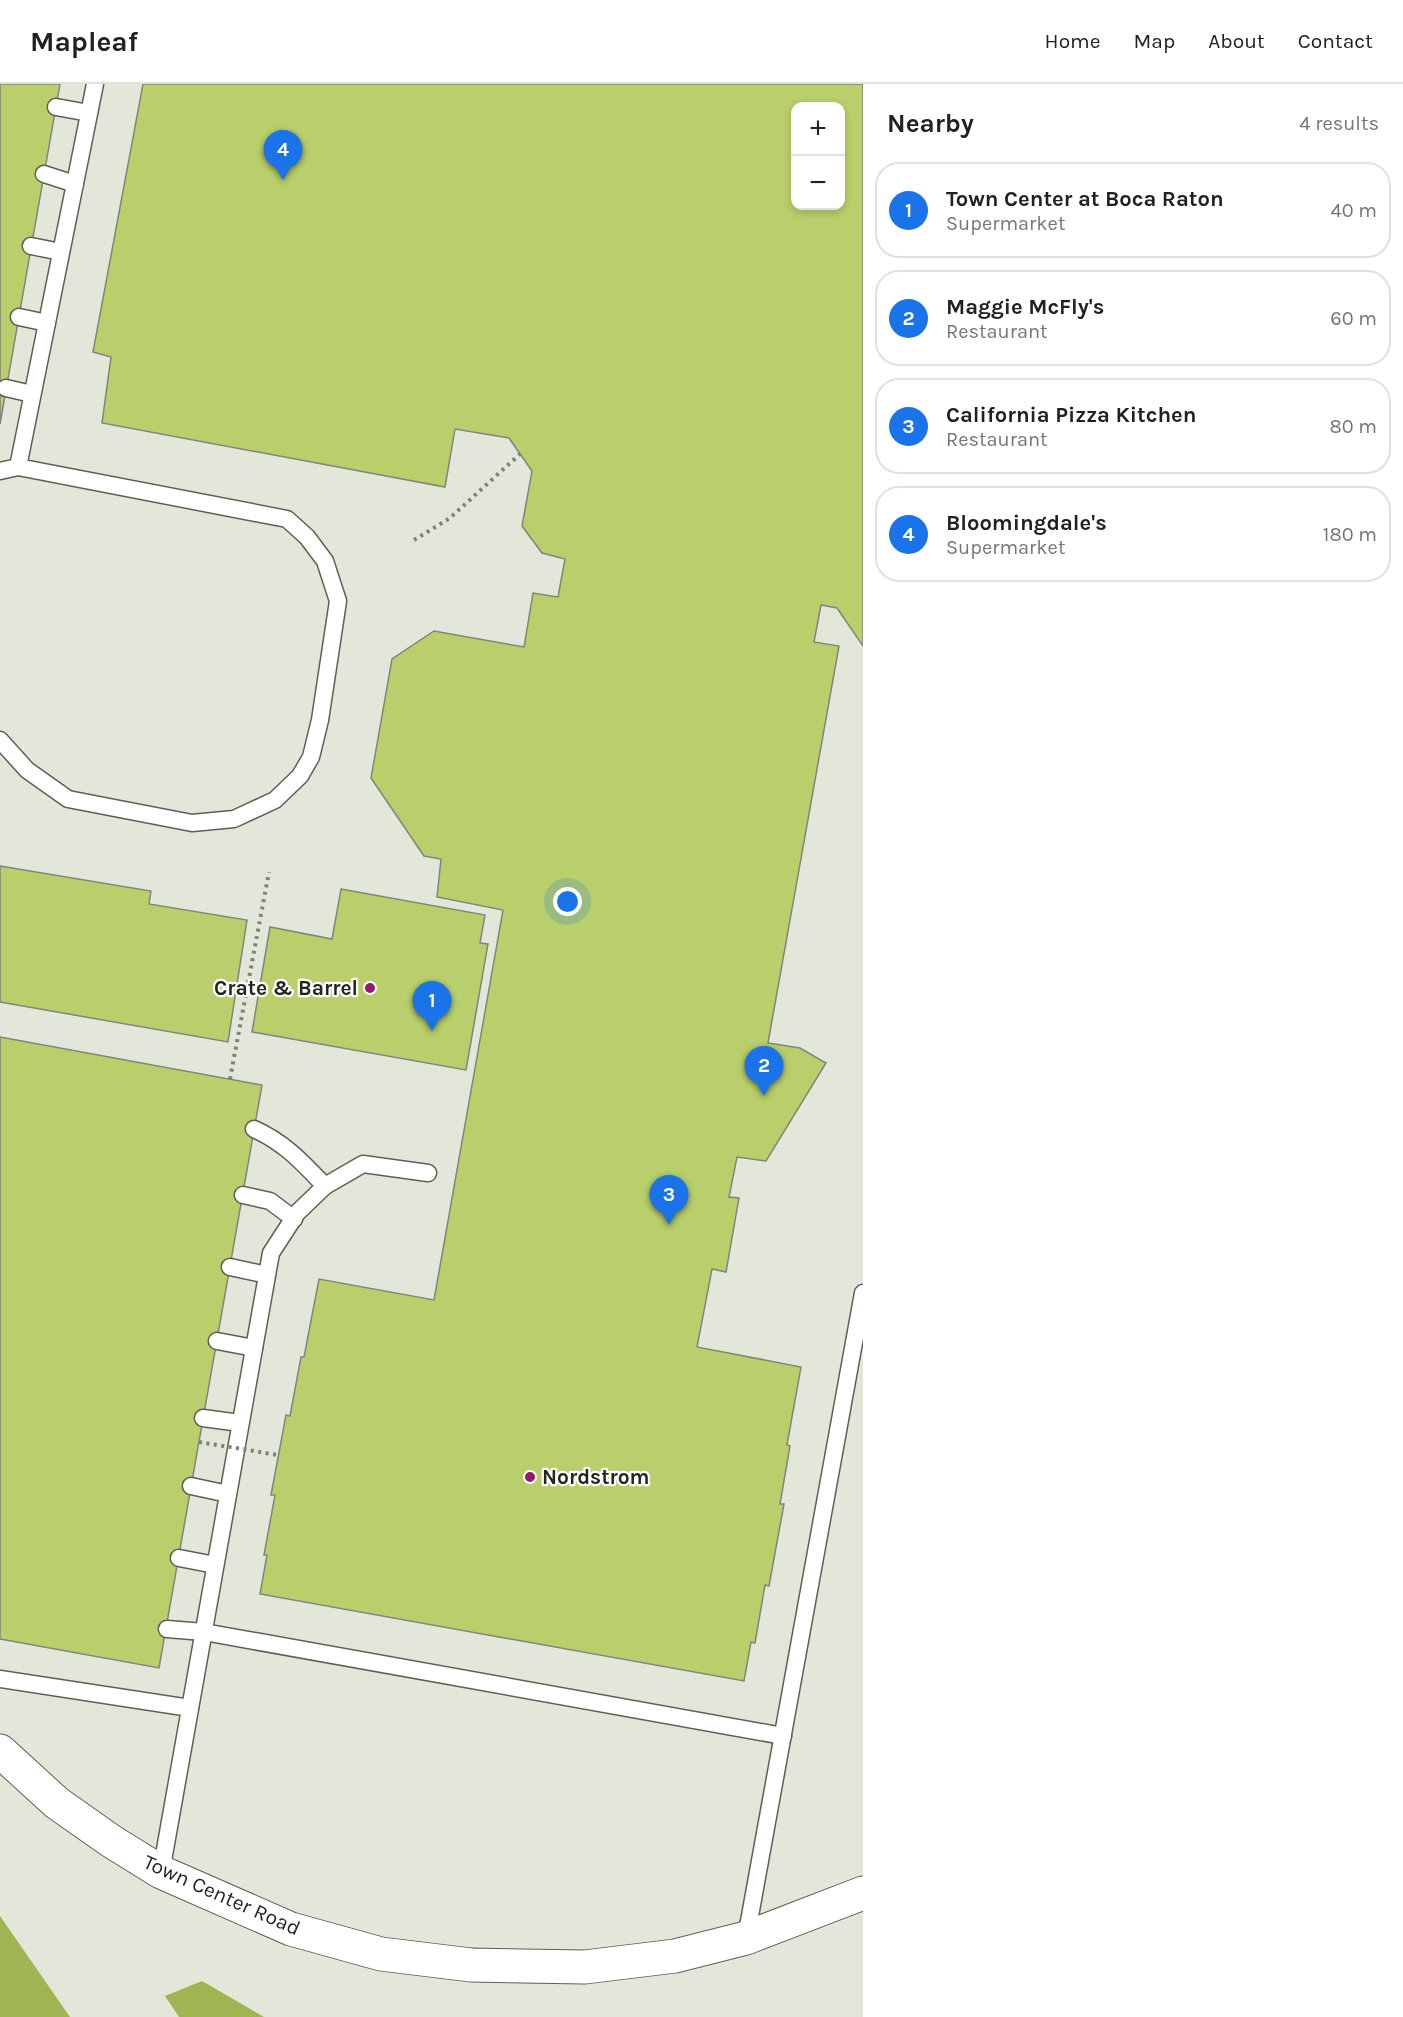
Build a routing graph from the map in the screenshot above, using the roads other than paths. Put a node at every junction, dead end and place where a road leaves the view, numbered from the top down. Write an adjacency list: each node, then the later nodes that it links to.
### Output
1 (94, 84): 3 (lane)
2 (56, 107): 3 (lane)
3 (89, 113): 5 (lane)
4 (44, 174): 5 (lane)
5 (75, 184): 7 (lane)
6 (32, 246): 7 (lane)
7 (61, 252): 9 (lane)
8 (19, 317): 9 (lane)
9 (47, 323): 11 (lane)
10 (6, 388): 11 (lane)
11 (32, 394): 12 (lane)
12 (18, 467): 13 (lane); 14 (lane)
13 (0, 471)
14 (0, 740)
15 (254, 1129): 17 (lane)
16 (428, 1173): 17 (lane)
17 (325, 1186): 19 (lane)
18 (243, 1195): 19 (lane)
19 (294, 1219): 21 (lane)
20 (230, 1267): 21 (lane)
21 (267, 1275): 24 (lane)
22 (863, 1293): 35 (lane)
23 (217, 1341): 24 (lane)
24 (254, 1348): 26 (lane)
25 (203, 1418): 26 (lane)
26 (240, 1423): 28 (lane)
27 (191, 1486): 28 (lane)
28 (228, 1494): 30 (lane)
29 (179, 1558): 30 (lane)
30 (215, 1565): 32 (lane)
31 (166, 1629): 32 (lane)
32 (204, 1632): 34 (lane); 35 (lane)
33 (0, 1678): 34 (lane)
34 (190, 1708): 37 (lane)
35 (783, 1736): 39 (lane)
36 (0, 1751): 37 (street, Town Center Road)
37 (161, 1872): 39 (street, Town Center Road)
38 (863, 1893): 39 (street, Town Center Road)
39 (746, 1938)

